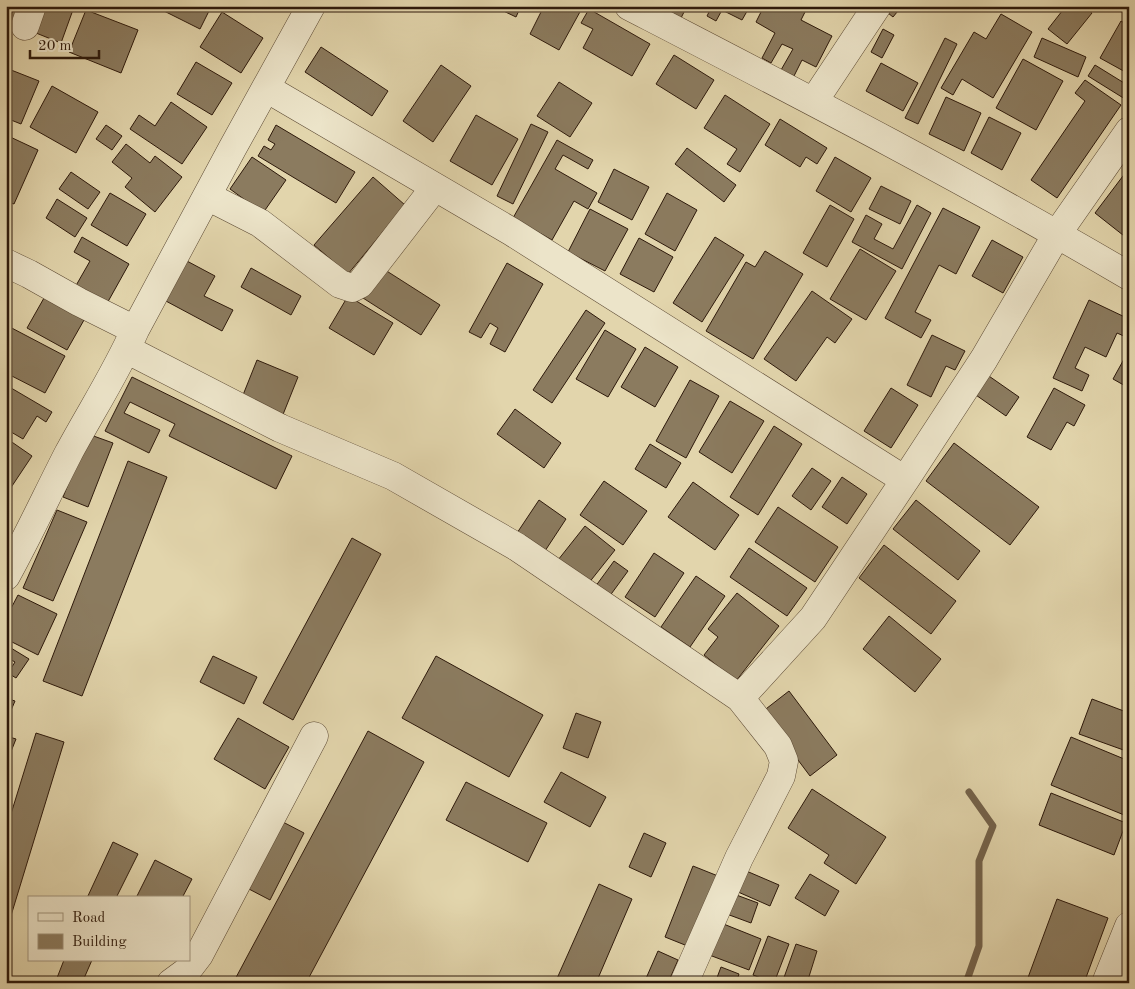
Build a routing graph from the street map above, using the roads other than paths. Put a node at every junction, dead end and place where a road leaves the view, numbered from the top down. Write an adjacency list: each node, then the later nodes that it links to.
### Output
1 (311, 6): 4 (street)
2 (629, 6): 5 (street)
3 (877, 6): 5 (street)
4 (266, 88): 7 (street); 8 (street)
5 (814, 101): 9 (street)
6 (1129, 131): 9 (street)
7 (435, 187): 8 (street); 13 (street)
8 (207, 196): 12 (street)
9 (1057, 234): 11 (street); 13 (street)
10 (6, 263): 12 (street)
11 (1129, 276)
12 (131, 340): 14 (street); 15 (street)
13 (905, 480): 15 (street)
14 (6, 576)
15 (740, 698): 19 (street)
16 (314, 736): 18 (street)
17 (1129, 926): 20 (street)
18 (171, 983)
19 (684, 983)
20 (1106, 983)

